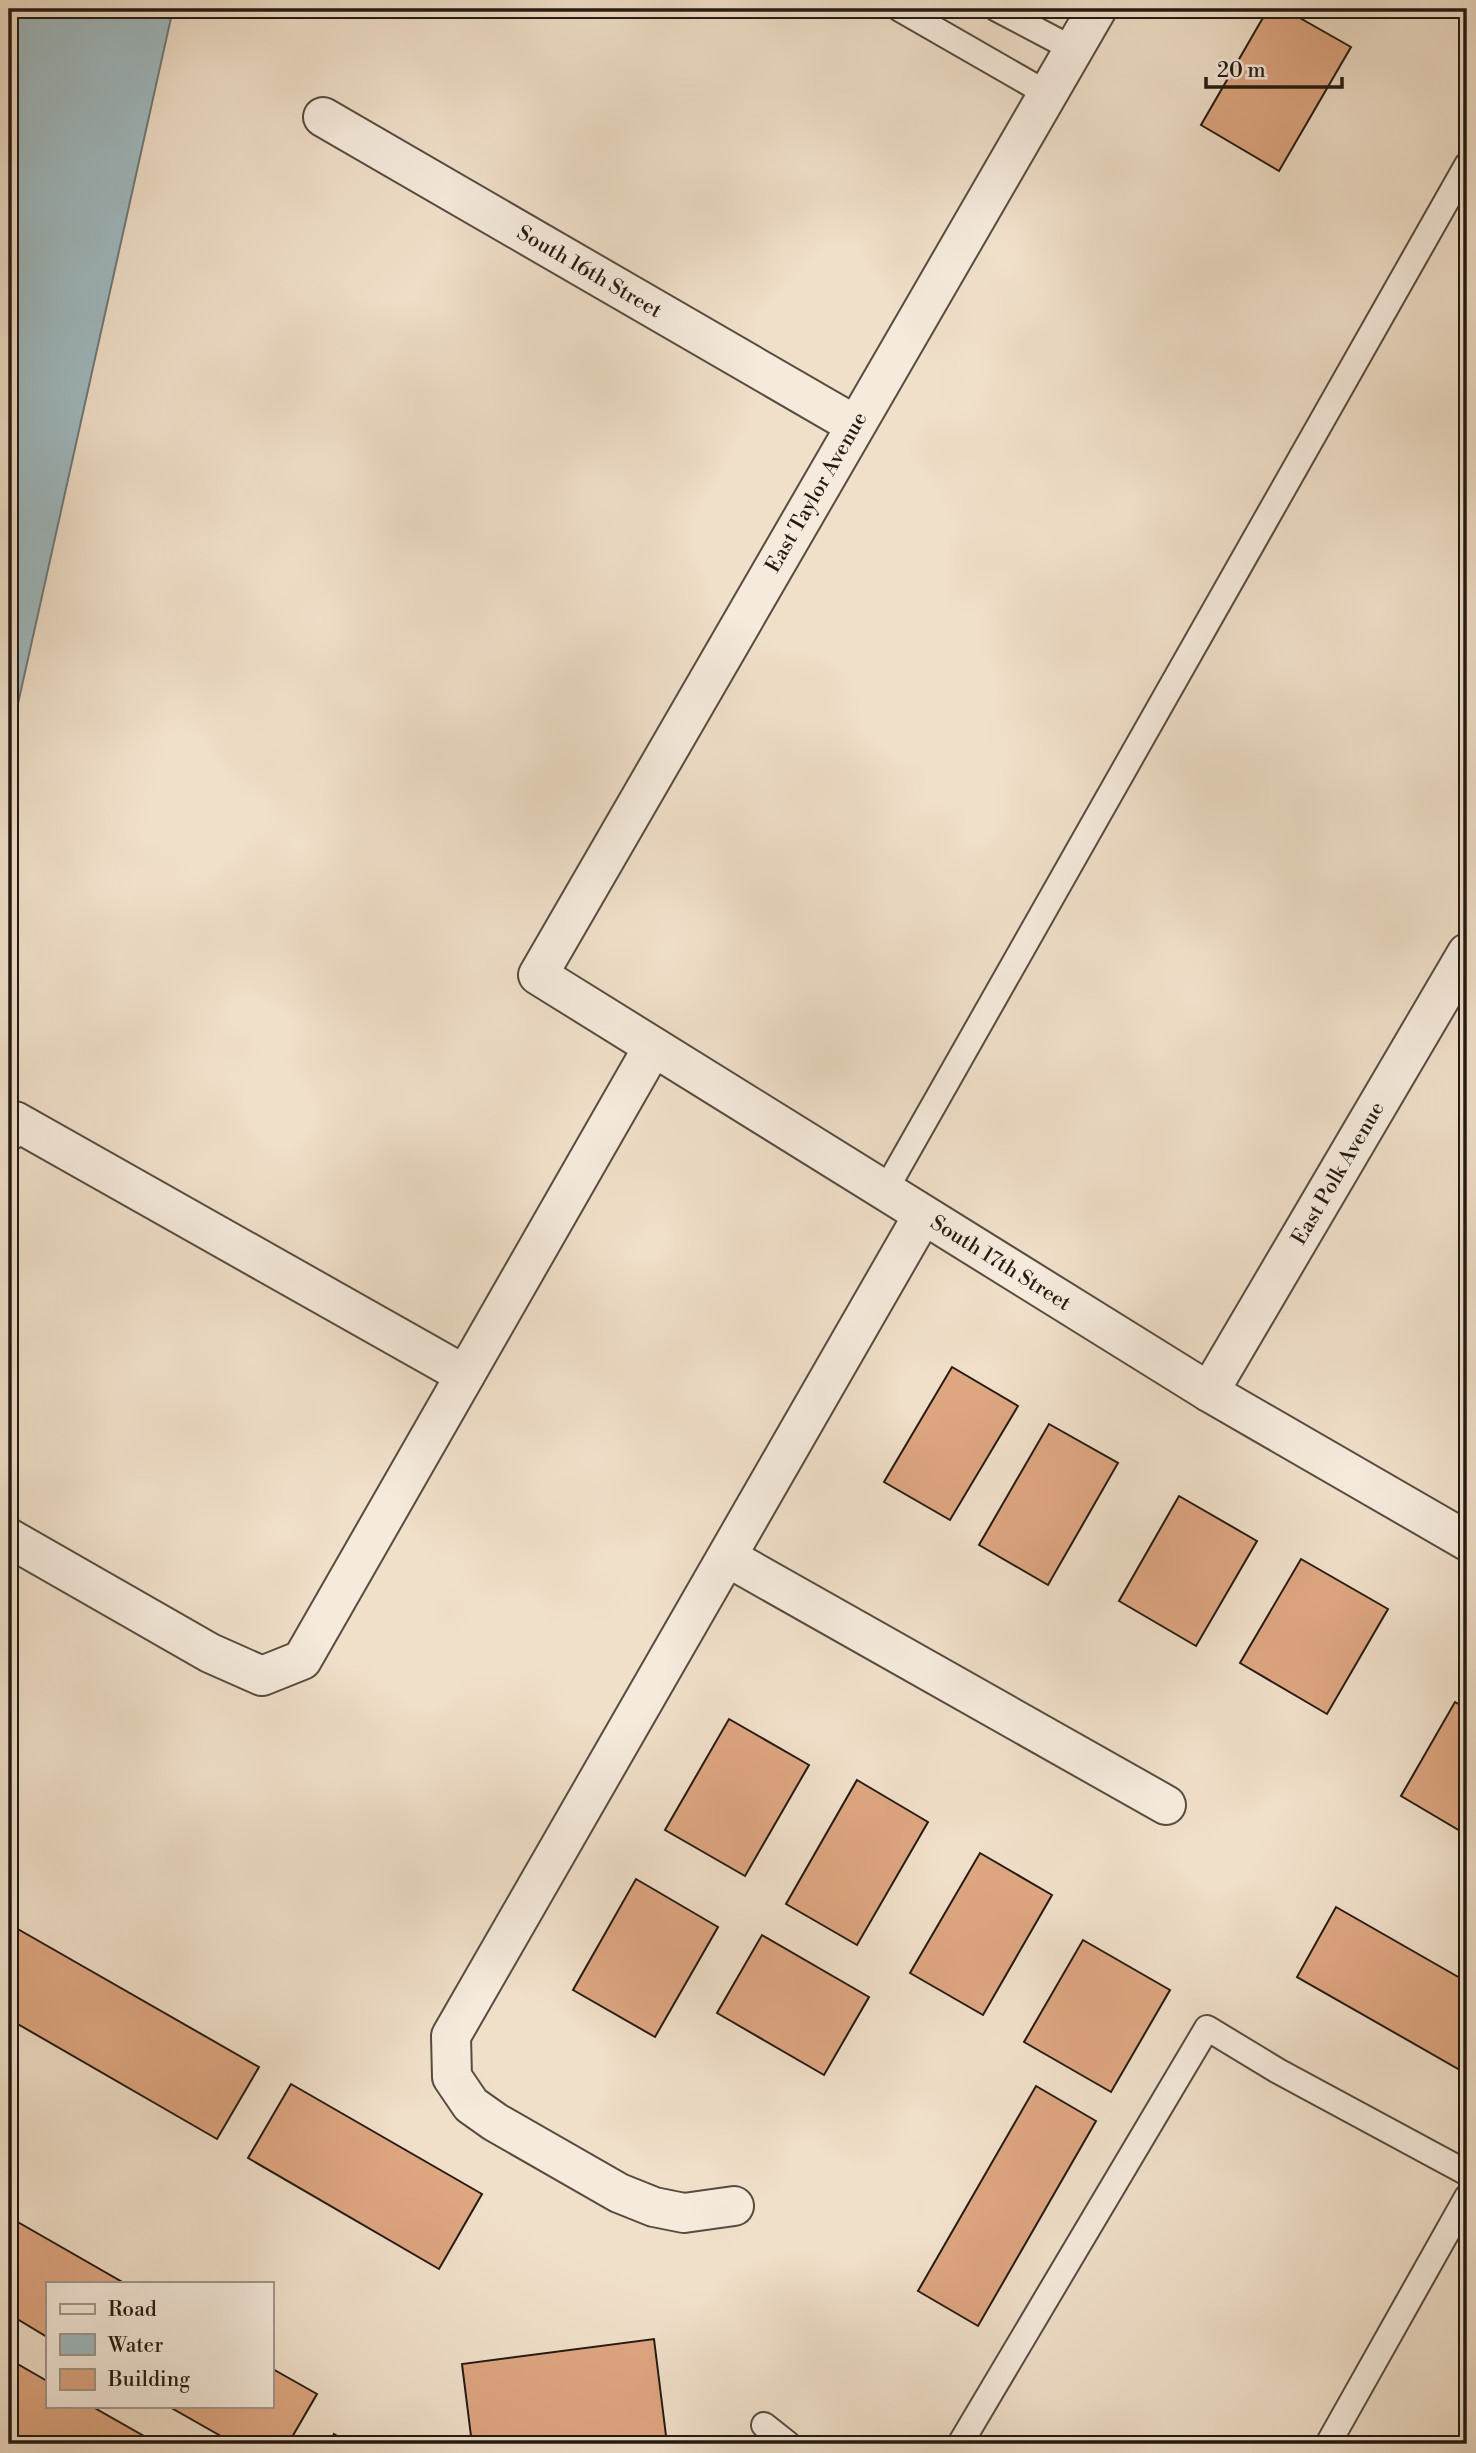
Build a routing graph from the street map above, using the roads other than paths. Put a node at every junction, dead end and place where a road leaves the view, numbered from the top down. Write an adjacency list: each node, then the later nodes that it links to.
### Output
1 (900, 9): 5 (lane)
2 (998, 9): 4 (lane)
3 (1097, 9): 4 (street, East Taylor Avenue)
4 (1073, 49): 5 (street, East Taylor Avenue)
5 (1046, 93): 8 (street, East Taylor Avenue)
6 (323, 117): 8 (street, South 16th Street)
7 (1467, 165): 13 (lane)
8 (855, 425): 10 (street, East Taylor Avenue)
9 (1467, 953): 16 (street, East Polk Avenue)
10 (538, 975): 11 (street, South 17th Street)
11 (653, 1047): 13 (street, South 17th Street); 15 (street)
12 (9, 1131): 15 (street)
13 (885, 1191): 14 (street, South 17th Street)
14 (923, 1214): 16 (street, South 17th Street); 19 (street)
15 (465, 1375): 17 (street)
16 (1209, 1392): 18 (street, South 17th Street)
17 (9, 1538)
18 (1467, 1541)
19 (727, 1557): 20 (street); 23 (street)
20 (1166, 1805)
21 (1467, 2173): 26 (lane)
22 (1467, 2197): 27 (lane)
23 (734, 2206)
24 (764, 2425): 25 (lane)
25 (788, 2444)
26 (960, 2444)
27 (1328, 2444)

